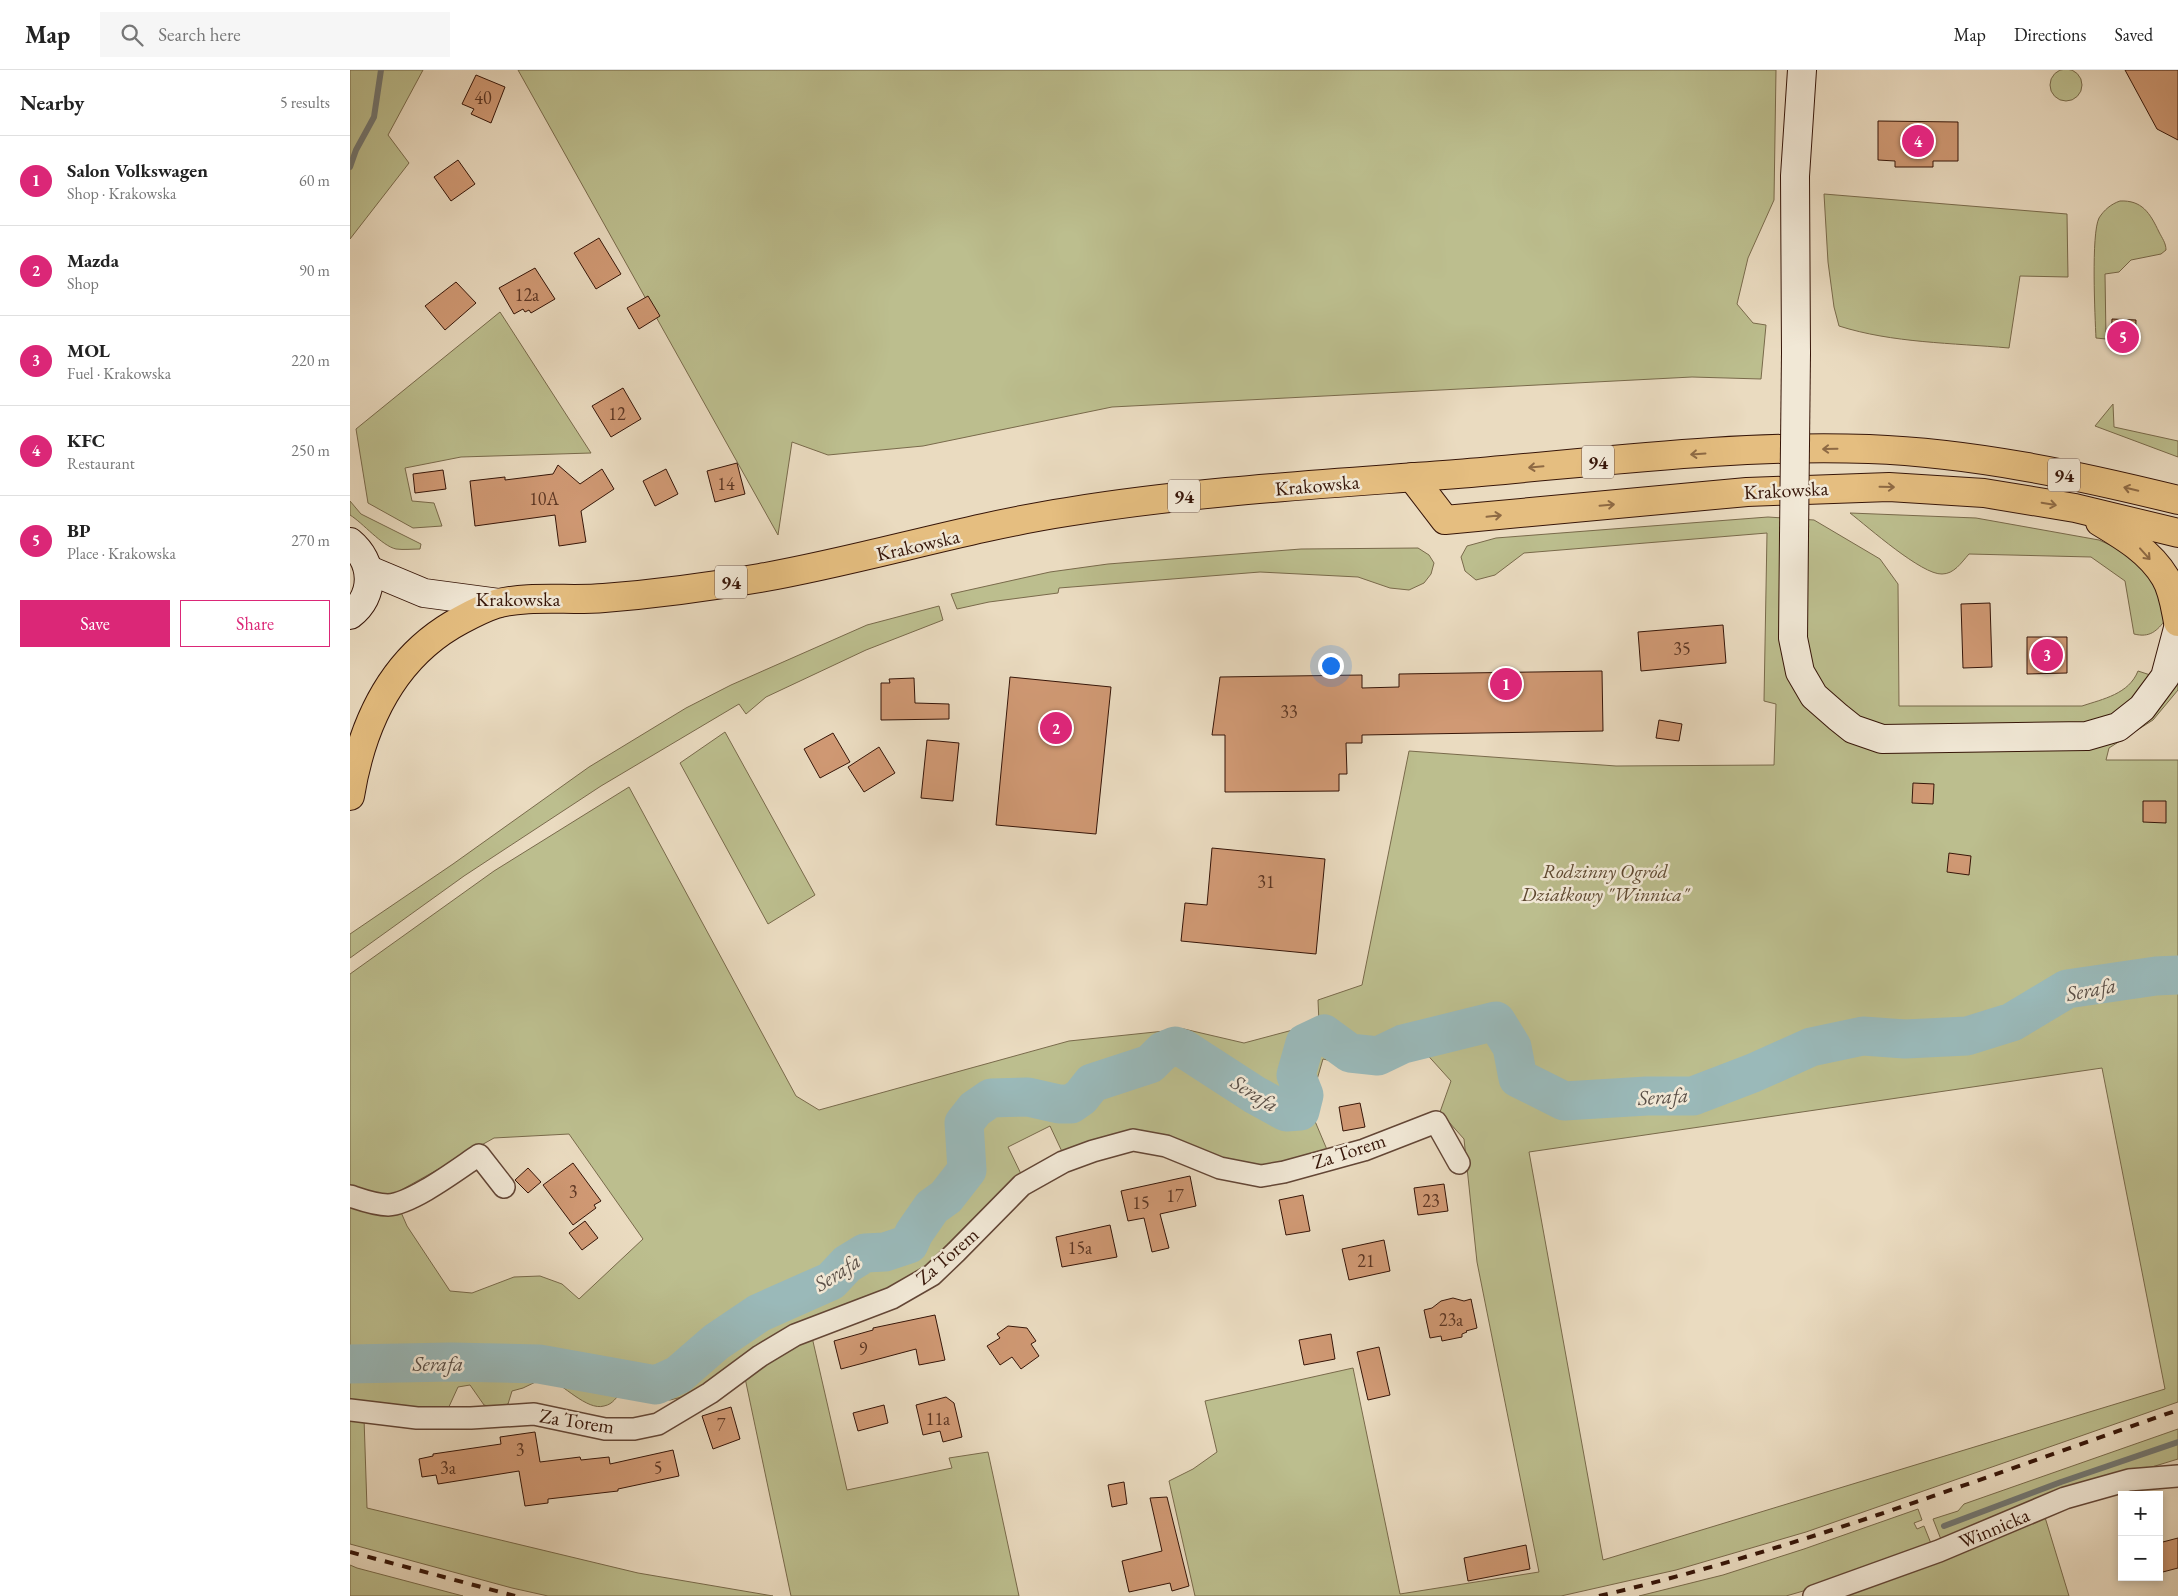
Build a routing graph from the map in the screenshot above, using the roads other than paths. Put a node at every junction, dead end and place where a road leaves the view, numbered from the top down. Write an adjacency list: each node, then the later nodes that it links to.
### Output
1 (1802, 70): 12 (street, bridge)
2 (1412, 477): 3 (main road, Krakowska / 94, one-way to 2); 4 (main road, Krakowska / 94, one-way to 4); 9 (main road, Krakowska / 94)
3 (2178, 500)
4 (2075, 508): 5 (main road, Krakowska / 94); 11 (main road, one-way to 11)
5 (2178, 533)
6 (350, 542): 7 (street)
7 (368, 570): 8 (street, Krakowska); 10 (street)
8 (424, 593): 9 (street, Krakowska); 10 (street, Krakowska)
9 (499, 603): 13 (main road, 94)
10 (356, 608)
11 (2178, 622)
12 (2178, 628)
13 (350, 796)
14 (1459, 1163): 17 (street, Za Torem)
15 (504, 1187): 16 (street)
16 (350, 1196)
17 (350, 1410)
18 (2178, 1476): 19 (street, Winnicka)
19 (1814, 1596)

